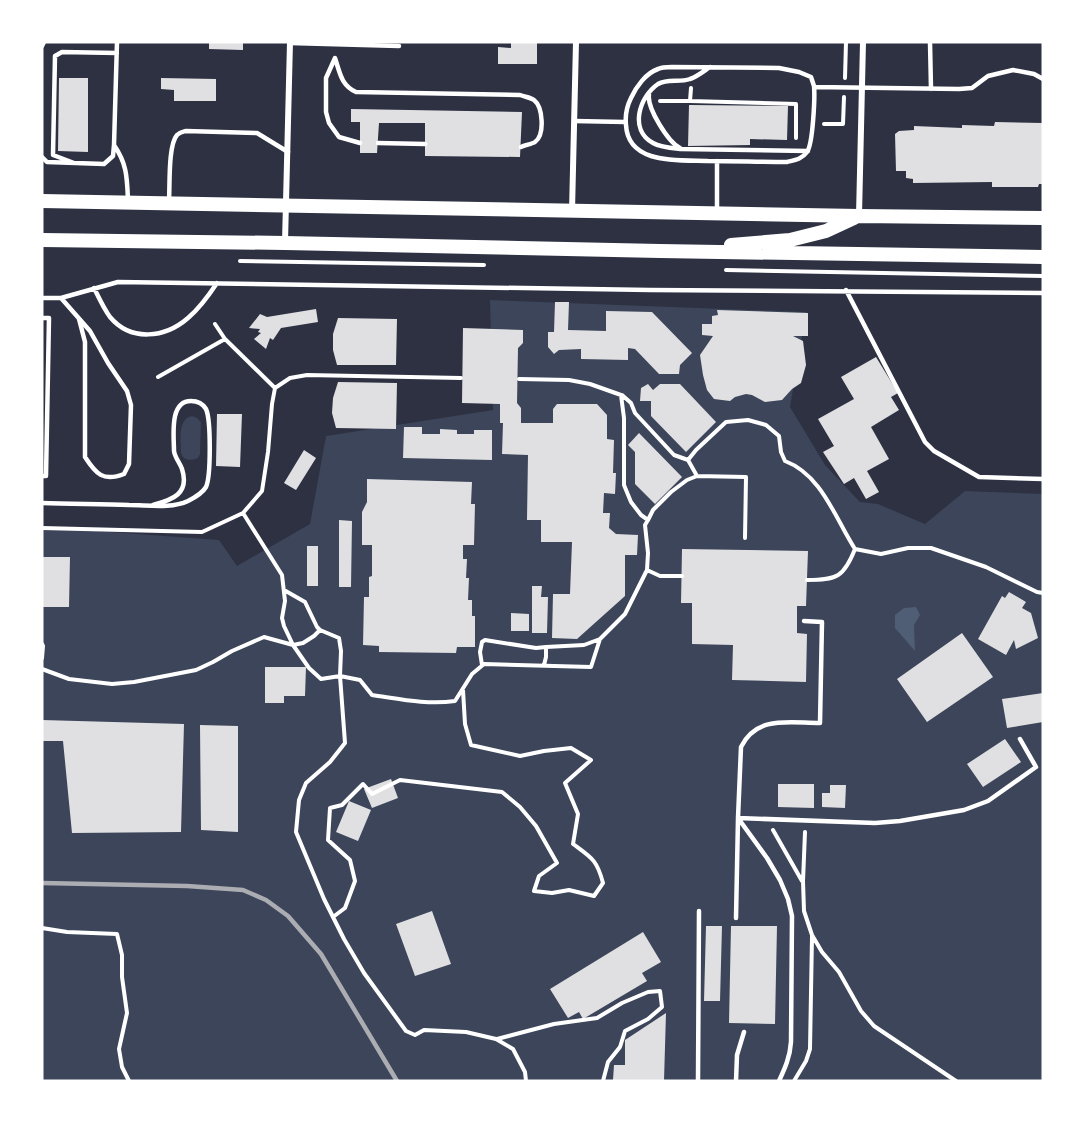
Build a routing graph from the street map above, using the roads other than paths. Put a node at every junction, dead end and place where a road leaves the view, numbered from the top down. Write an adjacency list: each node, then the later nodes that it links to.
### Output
1 (44, 42): 8 (lane)
2 (117, 42): 10 (lane)
3 (576, 42): 18 (street)
4 (863, 42): 15 (street)
5 (930, 42): 16 (lane)
6 (290, 43): 7 (lane); 27 (street)
7 (335, 45): 9 (lane); 11 (lane)
8 (42, 46)
9 (399, 46)
10 (117, 53): 23 (lane); 30 (lane)
11 (335, 58): 20 (lane); 24 (lane)
12 (710, 67): 14 (lane); 17 (lane); 19 (lane)
13 (1043, 78): 16 (lane)
14 (814, 87): 15 (lane); 26 (lane)
15 (862, 88): 16 (lane); 37 (street)
16 (931, 89)
17 (650, 92): 25 (lane); 25 (lane)
18 (574, 121): 19 (lane); 35 (street)
19 (625, 122): 29 (lane)
20 (360, 143)
21 (378, 143): 22 (lane)
22 (425, 144)
23 (114, 145): 30 (lane); 32 (lane)
24 (521, 147)
25 (683, 149): 26 (lane)
26 (807, 151): 29 (lane)
27 (288, 152): 33 (lane); 34 (street)
28 (42, 157): 30 (lane)
29 (717, 161): 36 (lane)
30 (74, 163)
31 (42, 201): 32 (main road)
32 (129, 203): 33 (main road)
33 (169, 204): 34 (main road)
34 (286, 206): 35 (main road); 40 (street)
35 (572, 212): 36 (main road)
36 (717, 214): 37 (main road)
37 (859, 216): 38 (main road); 41 (main road)
38 (1043, 218)
39 (42, 240): 40 (main road)
40 (285, 243): 41 (main road)
41 (660, 251): 42 (main road)
42 (1043, 257)
43 (218, 283): 44 (lane); 44 (lane); 45 (lane)
44 (94, 288): 48 (lane)
45 (846, 290): 46 (lane); 52 (lane)
46 (1043, 293)
47 (42, 298): 48 (lane)
48 (61, 298): 50 (lane)
49 (42, 318): 51 (lane)
50 (80, 319): 50 (lane)
51 (42, 476)
52 (1043, 479)
53 (42, 503): 54 (lane)
54 (153, 505): 54 (lane)
55 (804, 621): 57 (lane)
56 (1020, 739): 57 (lane)
57 (738, 818): 59 (lane); 63 (lane)
58 (699, 911): 61 (lane)
59 (736, 918)
60 (744, 1032): 62 (lane)
61 (698, 1081)
62 (736, 1081)
63 (778, 1081)

